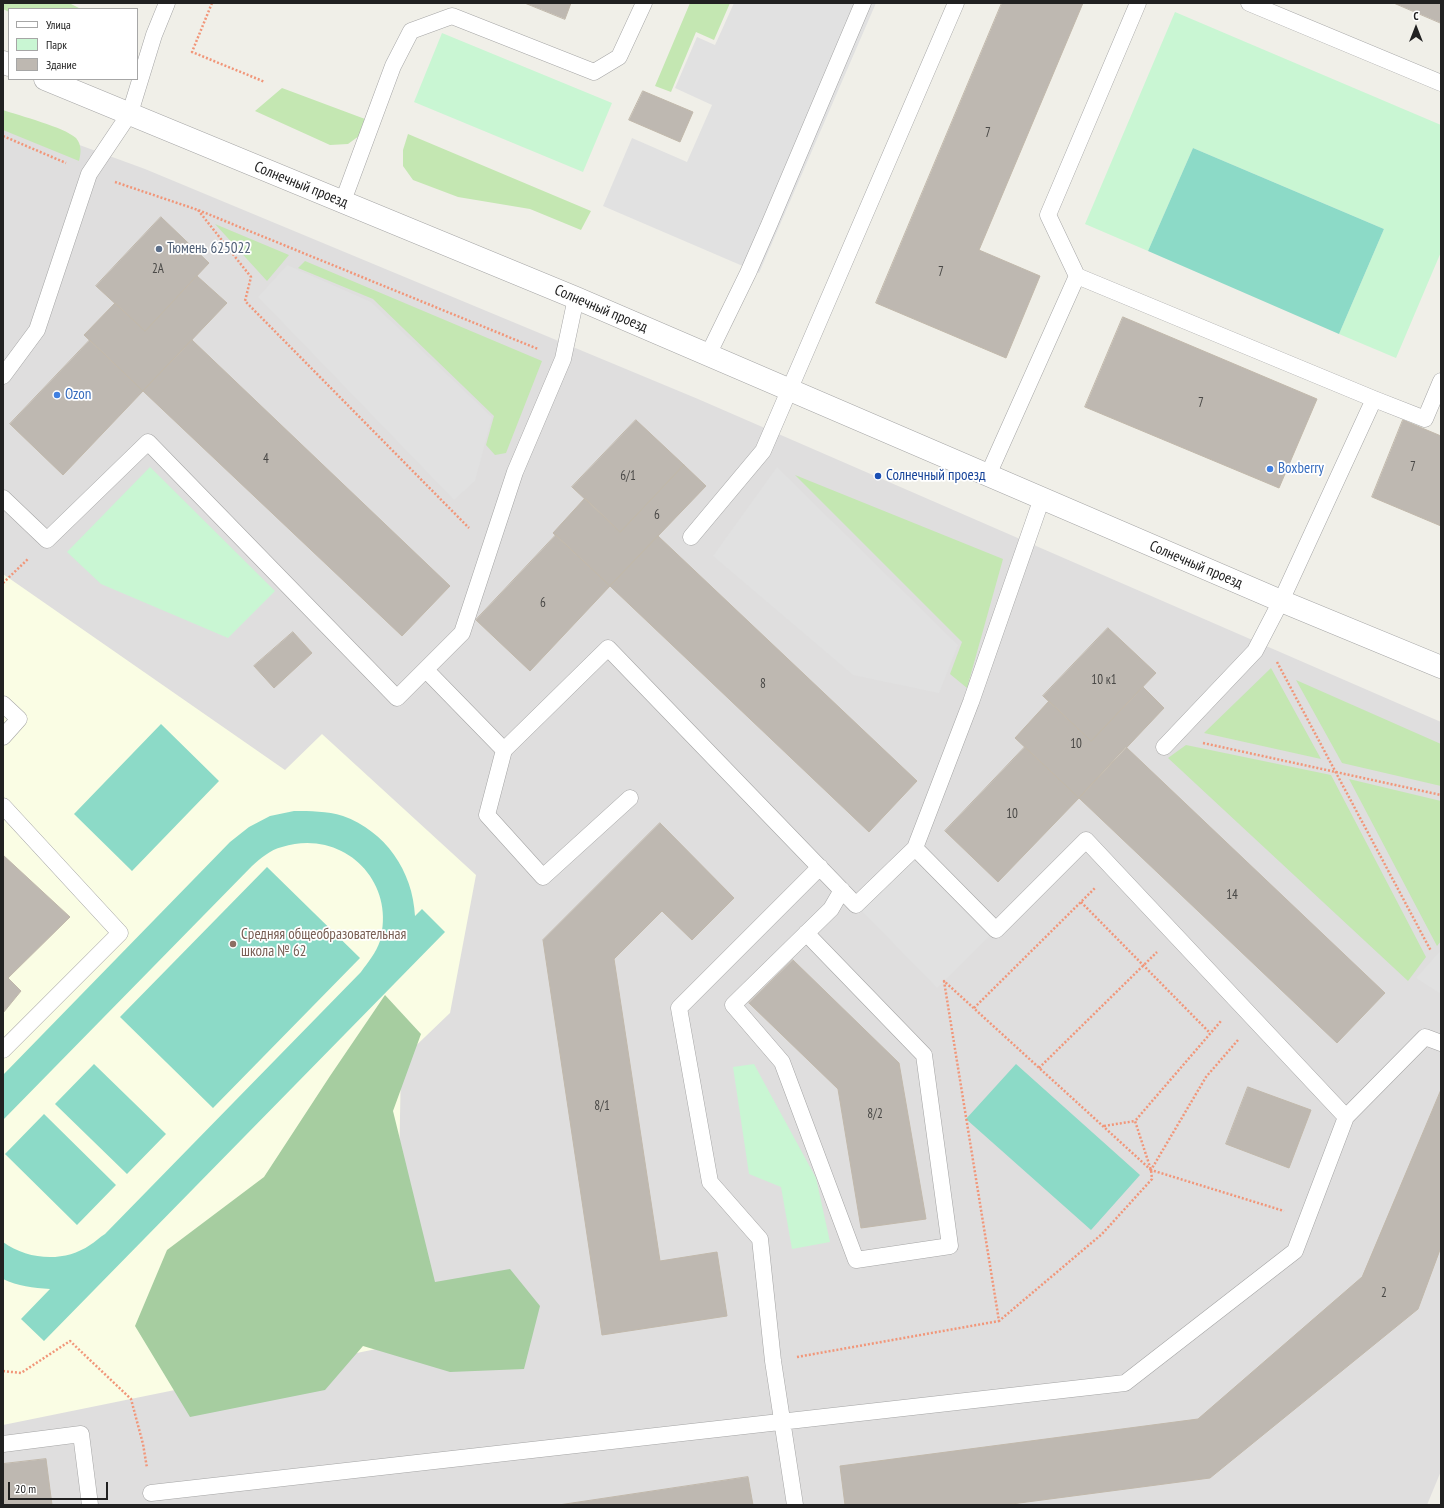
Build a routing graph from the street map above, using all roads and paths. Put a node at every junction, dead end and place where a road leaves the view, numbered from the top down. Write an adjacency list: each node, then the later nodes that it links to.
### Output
1 (167, 3): 11 (lane)
2 (212, 3): 9 (path)
3 (644, 3): 14 (lane)
4 (863, 3): 18 (lane)
5 (956, 3): 22 (lane)
6 (1138, 3): 16 (lane)
7 (1249, 3): 10 (lane)
8 (48, 80): 11 (street, Солнечный проезд)
9 (265, 82)
10 (1441, 83)
11 (130, 113): 13 (lane); 14 (street, Солнечный проезд)
12 (3, 136): 13 (path)
13 (89, 174): 15 (path); 20 (lane)
14 (343, 201): 17 (street, Солнечный проезд)
15 (198, 210): 19 (path); 29 (path)
16 (1077, 276): 23 (lane); 24 (lane)
17 (576, 298): 18 (street, Солнечный проезд); 19 (lane)
18 (708, 355): 22 (street, Солнечный проезд)
19 (563, 359): 29 (lane)
20 (3, 376)
21 (1441, 381): 23 (lane)
22 (790, 390): 24 (street, Солнечный проезд); 27 (lane)
23 (1374, 399): 31 (lane)
24 (988, 474): 26 (street, Солнечный проезд)
25 (3, 498): 28 (lane)
26 (1042, 498): 31 (street, Солнечный проезд); 43 (lane)
27 (691, 537)
28 (47, 540): 30 (path); 34 (lane)
29 (490, 549): 34 (lane)
30 (3, 584)
31 (1281, 601): 33 (street, Солнечный проезд); 37 (lane)
32 (1276, 660): 39 (path)
33 (1441, 667)
34 (426, 670): 38 (lane)
35 (3, 704): 36 (lane)
36 (3, 737)
37 (1168, 742): 39 (path)
38 (504, 750): 41 (lane); 44 (lane)
39 (1336, 771): 40 (path); 50 (path)
40 (1441, 795)
41 (630, 798)
42 (3, 806): 57 (lane)
43 (915, 848): 45 (lane); 46 (lane)
44 (820, 867): 46 (lane); 65 (lane)
45 (1113, 870): 47 (path); 49 (lane)
46 (842, 890): 48 (lane)
47 (1081, 902): 51 (path); 53 (path)
48 (806, 933): 48 (lane)
49 (1175, 935): 51 (path); 52 (lane)
50 (1431, 951)
51 (1144, 965): 55 (path); 58 (path)
52 (1237, 1001): 54 (lane); 55 (path)
53 (974, 1008): 58 (path); 64 (path)
54 (1256, 1020): 59 (lane); 62 (path)
55 (1210, 1033): 60 (path)
56 (1441, 1043): 59 (lane)
57 (3, 1050)
58 (1039, 1068): 61 (path)
59 (1346, 1117): 63 (lane)
60 (1135, 1121): 61 (path); 62 (path)
61 (1104, 1126): 62 (path)
62 (1151, 1170): 63 (path); 64 (path)
63 (1308, 1218): 67 (lane)
64 (999, 1320): 65 (path)
65 (772, 1361): 67 (lane)
66 (3, 1371): 69 (path)
67 (782, 1422): 69 (lane); 71 (lane)
68 (3, 1444): 70 (lane)
69 (151, 1493)
70 (90, 1505)
71 (795, 1505)

